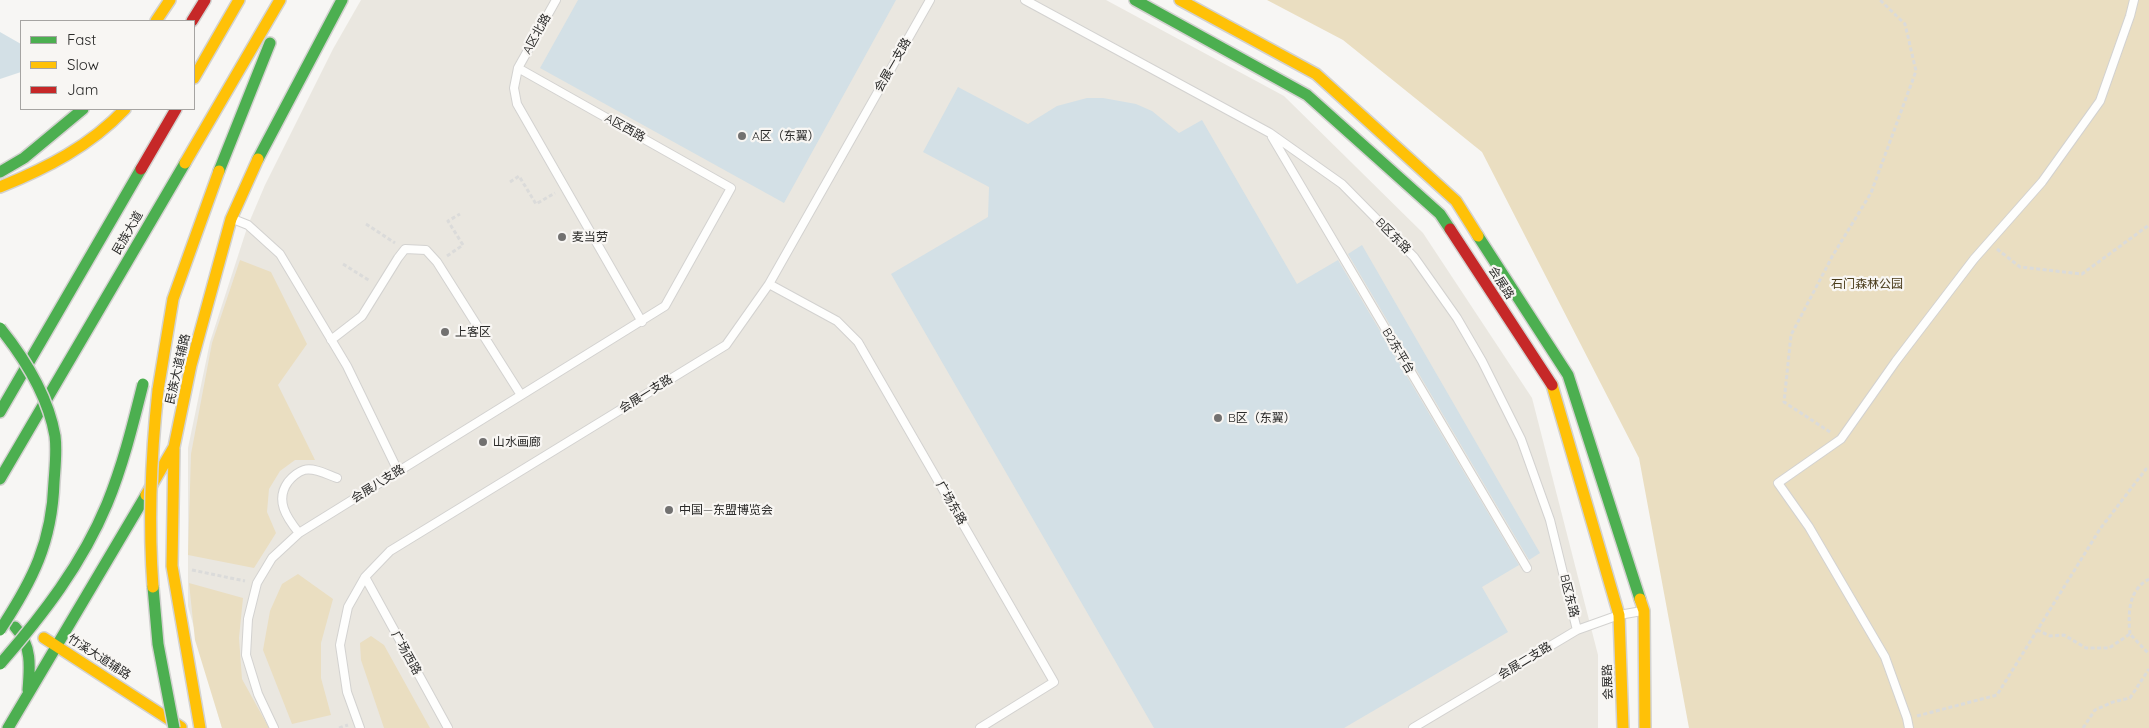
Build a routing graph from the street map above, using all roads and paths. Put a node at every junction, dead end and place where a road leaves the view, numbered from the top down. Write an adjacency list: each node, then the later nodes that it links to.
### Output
1 (170, 0): 14 (main road)
2 (205, 0): 15 (main road)
3 (239, 0): 17 (main road)
4 (280, 0): 52 (main road, 民族大道)
5 (287, 0): 37 (main road)
6 (342, 0): 28 (main road, 民族大道辅路)
7 (556, 0): 16 (lane, A区北路)
8 (930, 0): 35 (lane, 会展一支路)
9 (1024, 0): 21 (lane, B区东路)
10 (1134, 0): 61 (main road, 会展路)
11 (1180, 0): 59 (main road, 会展路)
12 (1880, 0): 47 (path)
13 (2134, 0): 31 (lane)
14 (157, 20)
15 (193, 20)
16 (518, 68): 25 (lane); 26 (lane, A区西路)
17 (195, 76)
18 (82, 110): 22 (main road)
19 (175, 110): 39 (main road, 民族大道)
20 (123, 112): 24 (main road)
21 (1270, 133): 55 (lane, B2东平台); 63 (lane, B区东路)
22 (0, 172)
23 (510, 182): 25 (path)
24 (0, 187)
25 (566, 187): 38 (lane)
26 (731, 188): 38 (lane, 会展八支路)
27 (460, 214): 33 (path)
28 (231, 218): 41 (lane); 48 (main road, 民族大道辅路)
29 (366, 224): 32 (path)
30 (2149, 225): 31 (path)
31 (1989, 242): 47 (lane)
32 (405, 249): 33 (lane); 36 (lane)
33 (437, 262): 44 (lane)
34 (343, 264): 36 (path)
35 (769, 284): 56 (lane, 会展一支路); 79 (lane, 广场东路)
36 (380, 287): 41 (lane)
37 (173, 299): 42 (main road); 73 (main road, bridge)
38 (642, 322): 44 (lane, 会展八支路)
39 (51, 324): 45 (main road); 46 (main road, 民族大道)
40 (0, 328): 62 (main road, bridge)
41 (332, 340): 50 (lane)
42 (153, 349)
43 (144, 380): 68 (main road, bridge)
44 (520, 395): 50 (lane, 会展八支路)
45 (0, 399)
46 (0, 412)
47 (1841, 439): 71 (lane)
48 (174, 447): 54 (main road); 66 (main road, 民族大道辅路)
49 (2149, 469): 64 (path)
50 (398, 471): 53 (lane, 会展八支路)
51 (337, 478): 53 (lane)
52 (0, 480)
53 (299, 533): 58 (lane, 会展八支路)
54 (172, 566): 58 (path); 75 (main road)
55 (1527, 568)
56 (365, 578): 77 (lane, 会展一支路); 78 (lane, 广场西路)
57 (2149, 579): 65 (path)
58 (256, 583): 76 (lane, 会展八支路)
59 (1644, 611): 61 (lane, 会展二支路); 82 (main road, 会展路)
60 (0, 612): 66 (main road, 竹溪大道辅路); 70 (main road)
61 (1619, 615): 63 (lane, 会展二支路); 81 (main road, 会展路)
62 (0, 630)
63 (1577, 630): 80 (lane, 会展二支路)
64 (2037, 630): 65 (path); 71 (path)
65 (2130, 634): 67 (path)
66 (57, 646): 70 (main road, 民族大道辅路); 74 (main road, 竹溪大道辅路)
67 (2149, 654)
68 (0, 664)
69 (2149, 669): 84 (path)
70 (27, 696): 72 (main road, 民族大道辅路)
71 (1907, 718): 83 (lane)
72 (8, 728)
73 (174, 728)
74 (182, 728)
75 (200, 728)
76 (274, 728)
77 (360, 728)
78 (448, 728)
79 (980, 728)
80 (1413, 728)
81 (1623, 728)
82 (1645, 728)
83 (1909, 728)
84 (2083, 728)

